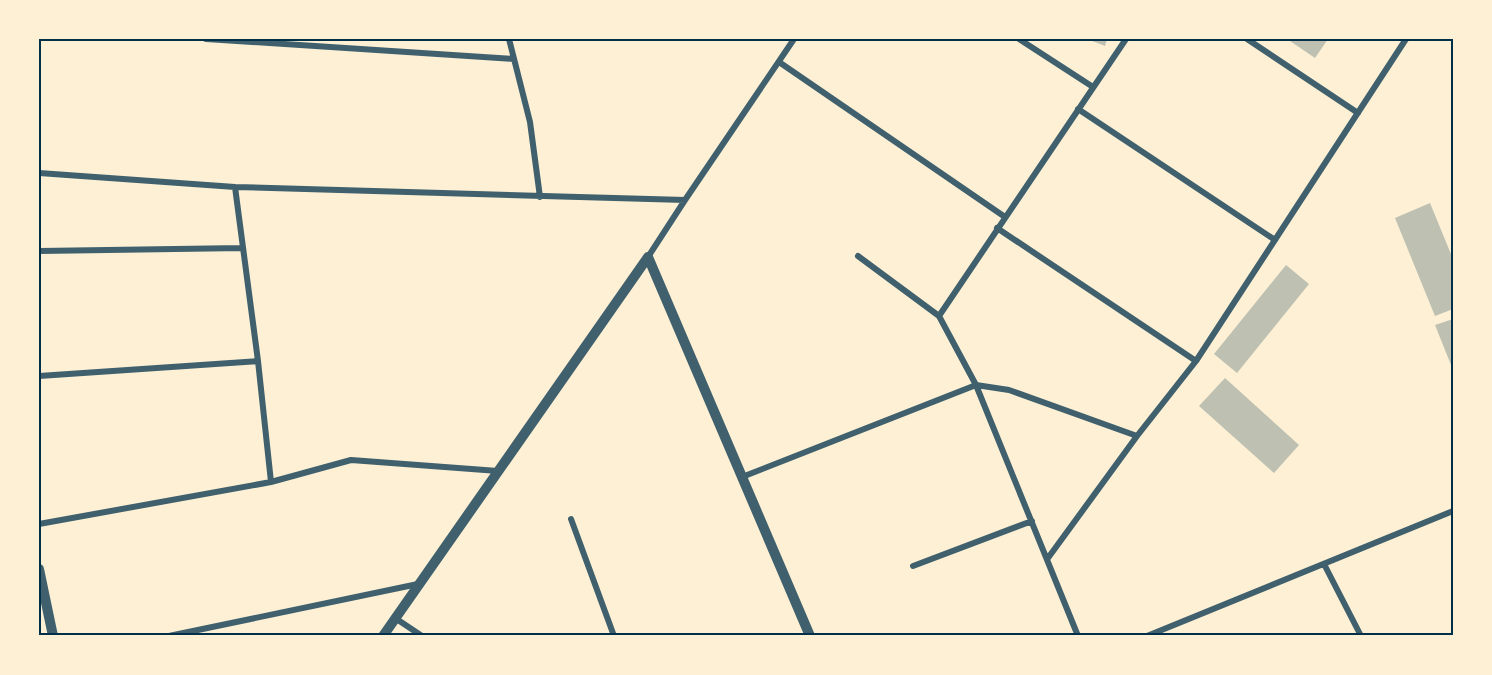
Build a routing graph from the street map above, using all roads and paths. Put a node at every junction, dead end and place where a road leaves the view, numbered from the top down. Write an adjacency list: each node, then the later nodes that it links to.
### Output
1 (206, 39): 8 (street)
2 (509, 39): 8 (street)
3 (794, 39): 9 (street)
4 (1019, 39): 10 (street)
5 (1126, 39): 10 (street)
6 (1247, 39): 12 (street)
7 (1406, 39): 12 (street)
8 (514, 59): 15 (street)
9 (778, 62): 16 (street); 17 (street)
10 (1093, 87): 11 (street)
11 (1078, 109): 17 (street); 19 (street)
12 (1358, 113): 19 (street)
13 (39, 173): 14 (street)
14 (235, 187): 15 (street); 20 (street)
15 (540, 197): 16 (street)
16 (685, 200): 23 (street)
17 (1005, 217): 18 (street)
18 (997, 228): 24 (street); 26 (street)
19 (1275, 240): 26 (street)
20 (243, 248): 21 (street); 25 (street)
21 (39, 251)
22 (858, 256): 24 (street)
23 (648, 257): 30 (street); 31 (street)
24 (939, 316): 28 (street)
25 (258, 360): 27 (street); 32 (street)
26 (1196, 361): 29 (street)
27 (39, 376)
28 (976, 385): 29 (street); 31 (street); 35 (street)
29 (1137, 436): 37 (street)
30 (498, 471): 32 (street); 41 (street)
31 (742, 477): 49 (street)
32 (271, 482): 36 (street)
33 (1453, 511): 38 (street)
34 (570, 519): 48 (street)
35 (1032, 520): 37 (street); 39 (street)
36 (39, 524)
37 (1048, 558): 50 (street)
38 (1324, 564): 51 (street); 52 (street)
39 (913, 566)
40 (39, 569): 42 (street)
41 (418, 584): 43 (street); 45 (street)
42 (43, 612): 44 (street)
43 (395, 618): 46 (street); 47 (street)
44 (52, 636)
45 (169, 636)
46 (383, 636)
47 (422, 636)
48 (614, 636)
49 (810, 636)
50 (1078, 636)
51 (1147, 636)
52 (1361, 636)

